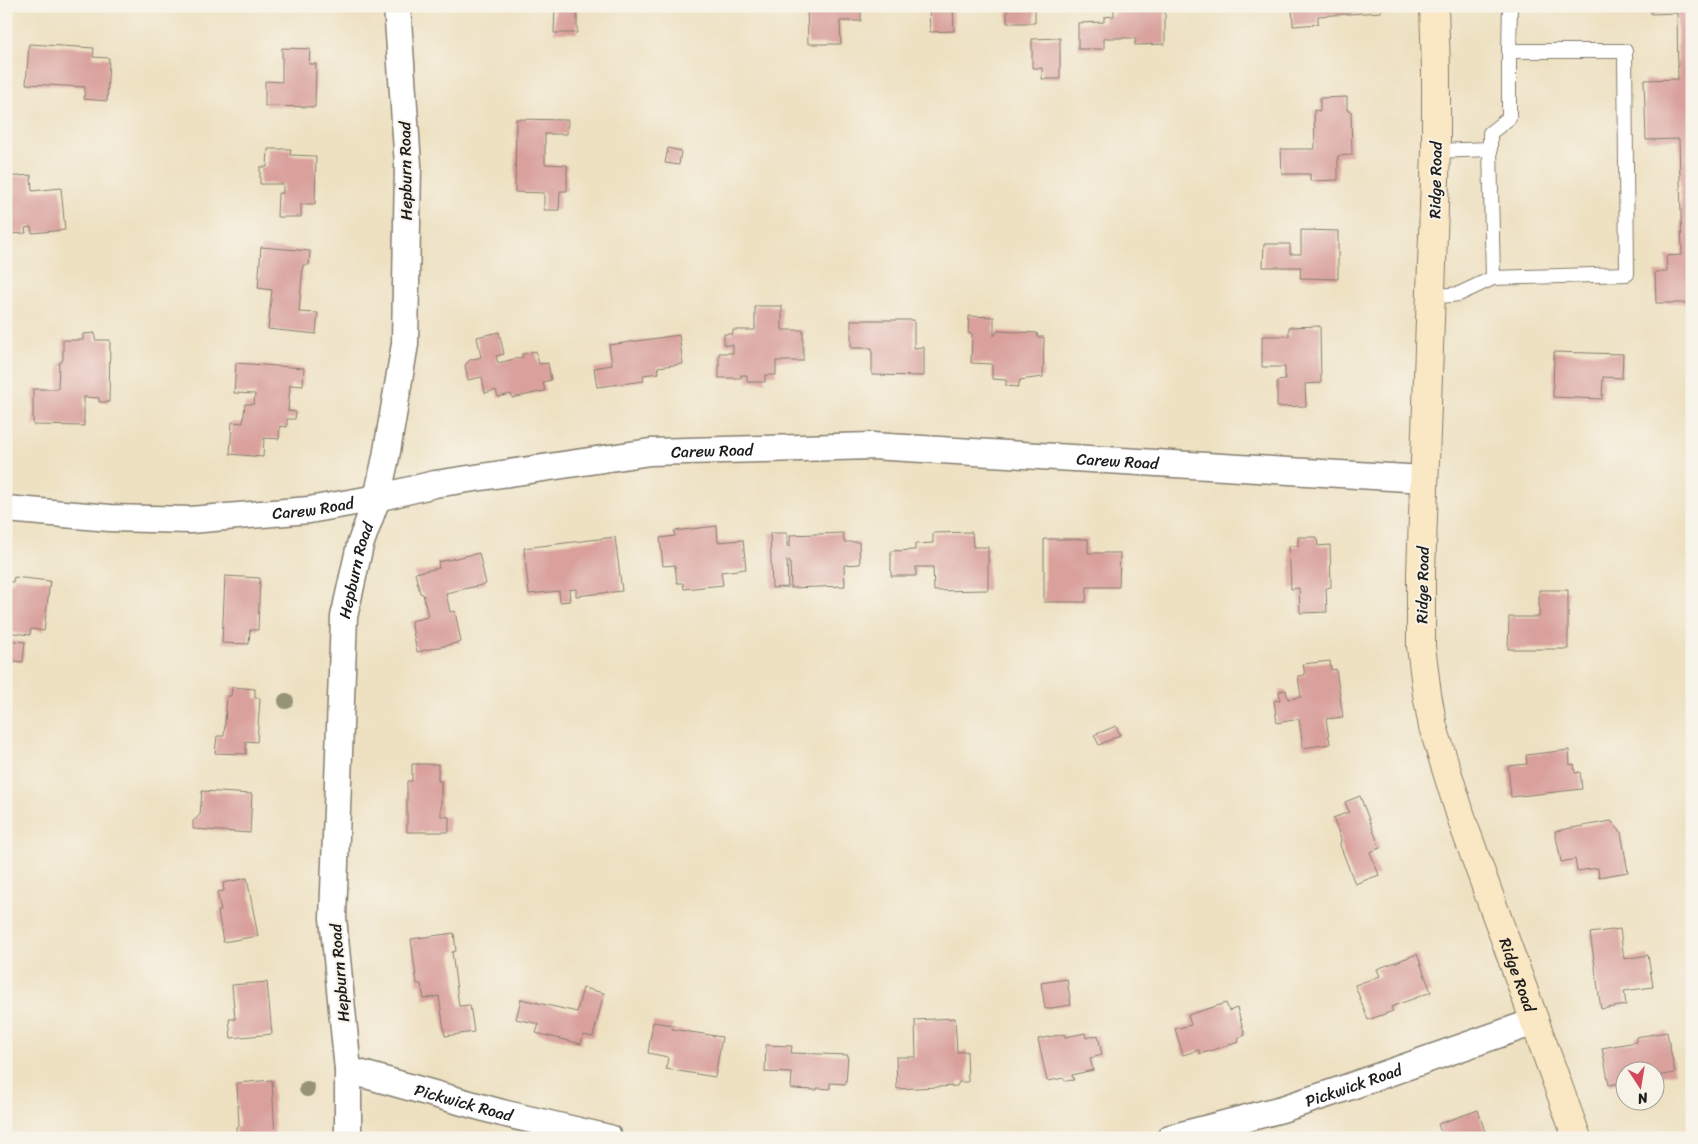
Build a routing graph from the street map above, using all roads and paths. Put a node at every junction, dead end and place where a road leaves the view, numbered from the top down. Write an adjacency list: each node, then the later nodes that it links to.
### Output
1 (397, 6): 10 (street, Hepburn Road)
2 (1434, 6): 6 (main road, Ridge Road)
3 (1510, 6): 4 (lane)
4 (1509, 51): 5 (lane); 7 (lane)
5 (1490, 149): 6 (lane); 7 (lane)
6 (1436, 151): 8 (main road, Ridge Road)
7 (1493, 278): 8 (lane)
8 (1431, 297): 9 (main road, Ridge Road)
9 (1424, 479): 10 (street, Carew Road); 12 (main road, Ridge Road)
10 (377, 498): 11 (street, Carew Road); 13 (street, Hepburn Road)
11 (6, 509)
12 (1534, 1022): 16 (street, Pickwick Road); 17 (main road, Ridge Road)
13 (348, 1070): 14 (street, Hepburn Road); 15 (street, Pickwick Road)
14 (348, 1138)
15 (609, 1138)
16 (1170, 1138)
17 (1577, 1138)

